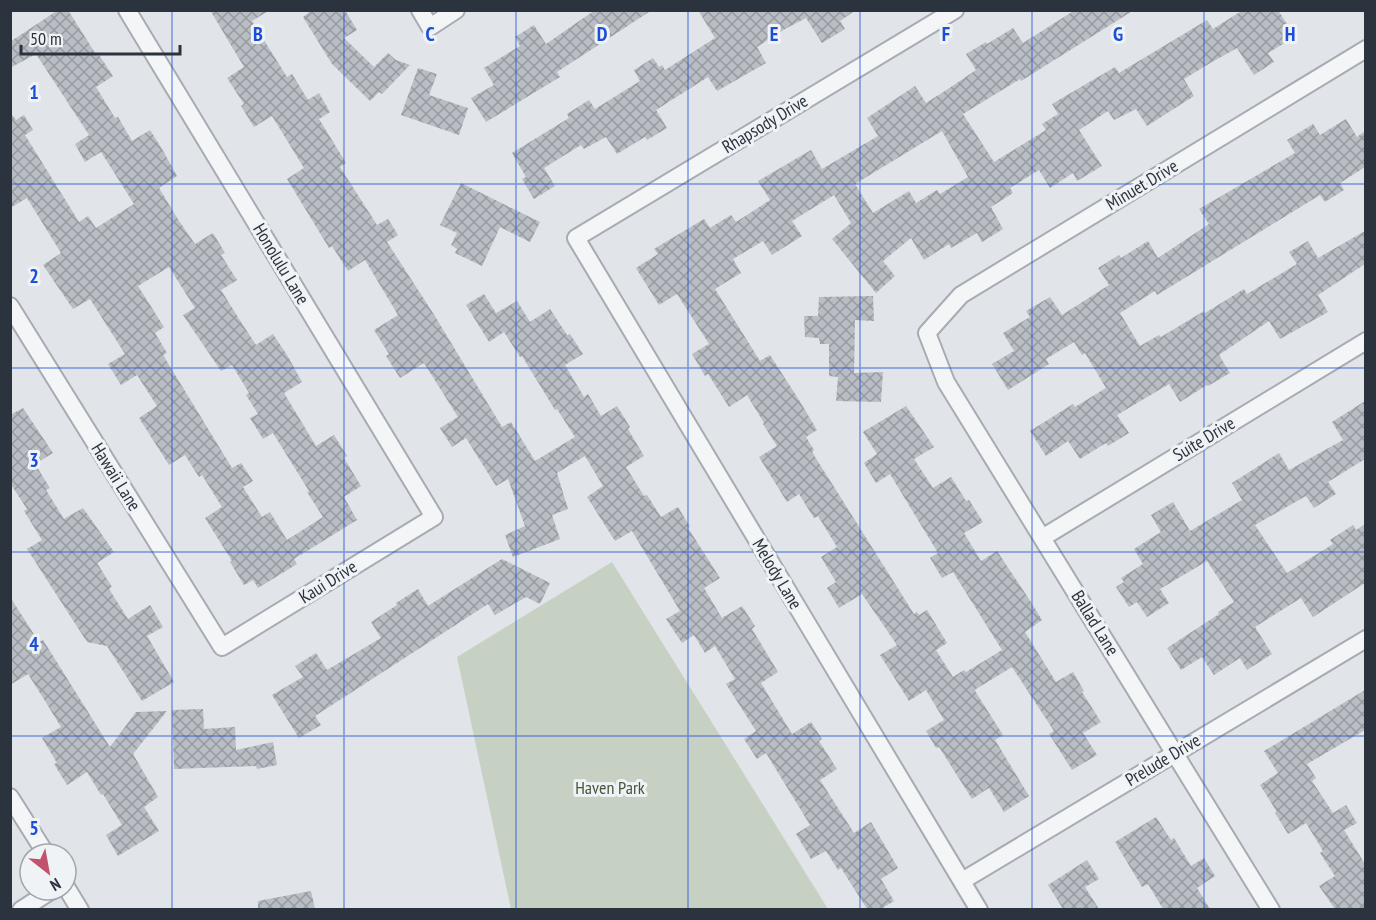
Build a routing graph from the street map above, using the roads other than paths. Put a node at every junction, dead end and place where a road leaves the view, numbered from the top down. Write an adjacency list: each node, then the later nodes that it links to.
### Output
1 (127, 10): 10 (street, Honolulu Lane)
2 (420, 10): 3 (street)
3 (456, 10)
4 (955, 10): 6 (street, Rhapsody Drive)
5 (1365, 50): 8 (street, Minuet Drive)
6 (576, 238): 17 (street, Melody Lane)
7 (10, 306): 13 (street, Hawaii Lane)
8 (927, 333): 11 (street, Ballad Lane)
9 (1365, 341): 11 (street, Suite Drive)
10 (434, 517): 13 (street, Kaui Drive)
11 (1042, 538): 14 (street, Ballad Lane)
12 (1365, 639): 14 (street, Prelude Drive)
13 (222, 647)
14 (1175, 753): 17 (street, Prelude Drive); 19 (street, Ballad Lane)
15 (10, 797): 16 (street)
16 (38, 842)
17 (962, 881): 18 (street, Melody Lane)
18 (979, 909)
19 (1271, 909)

